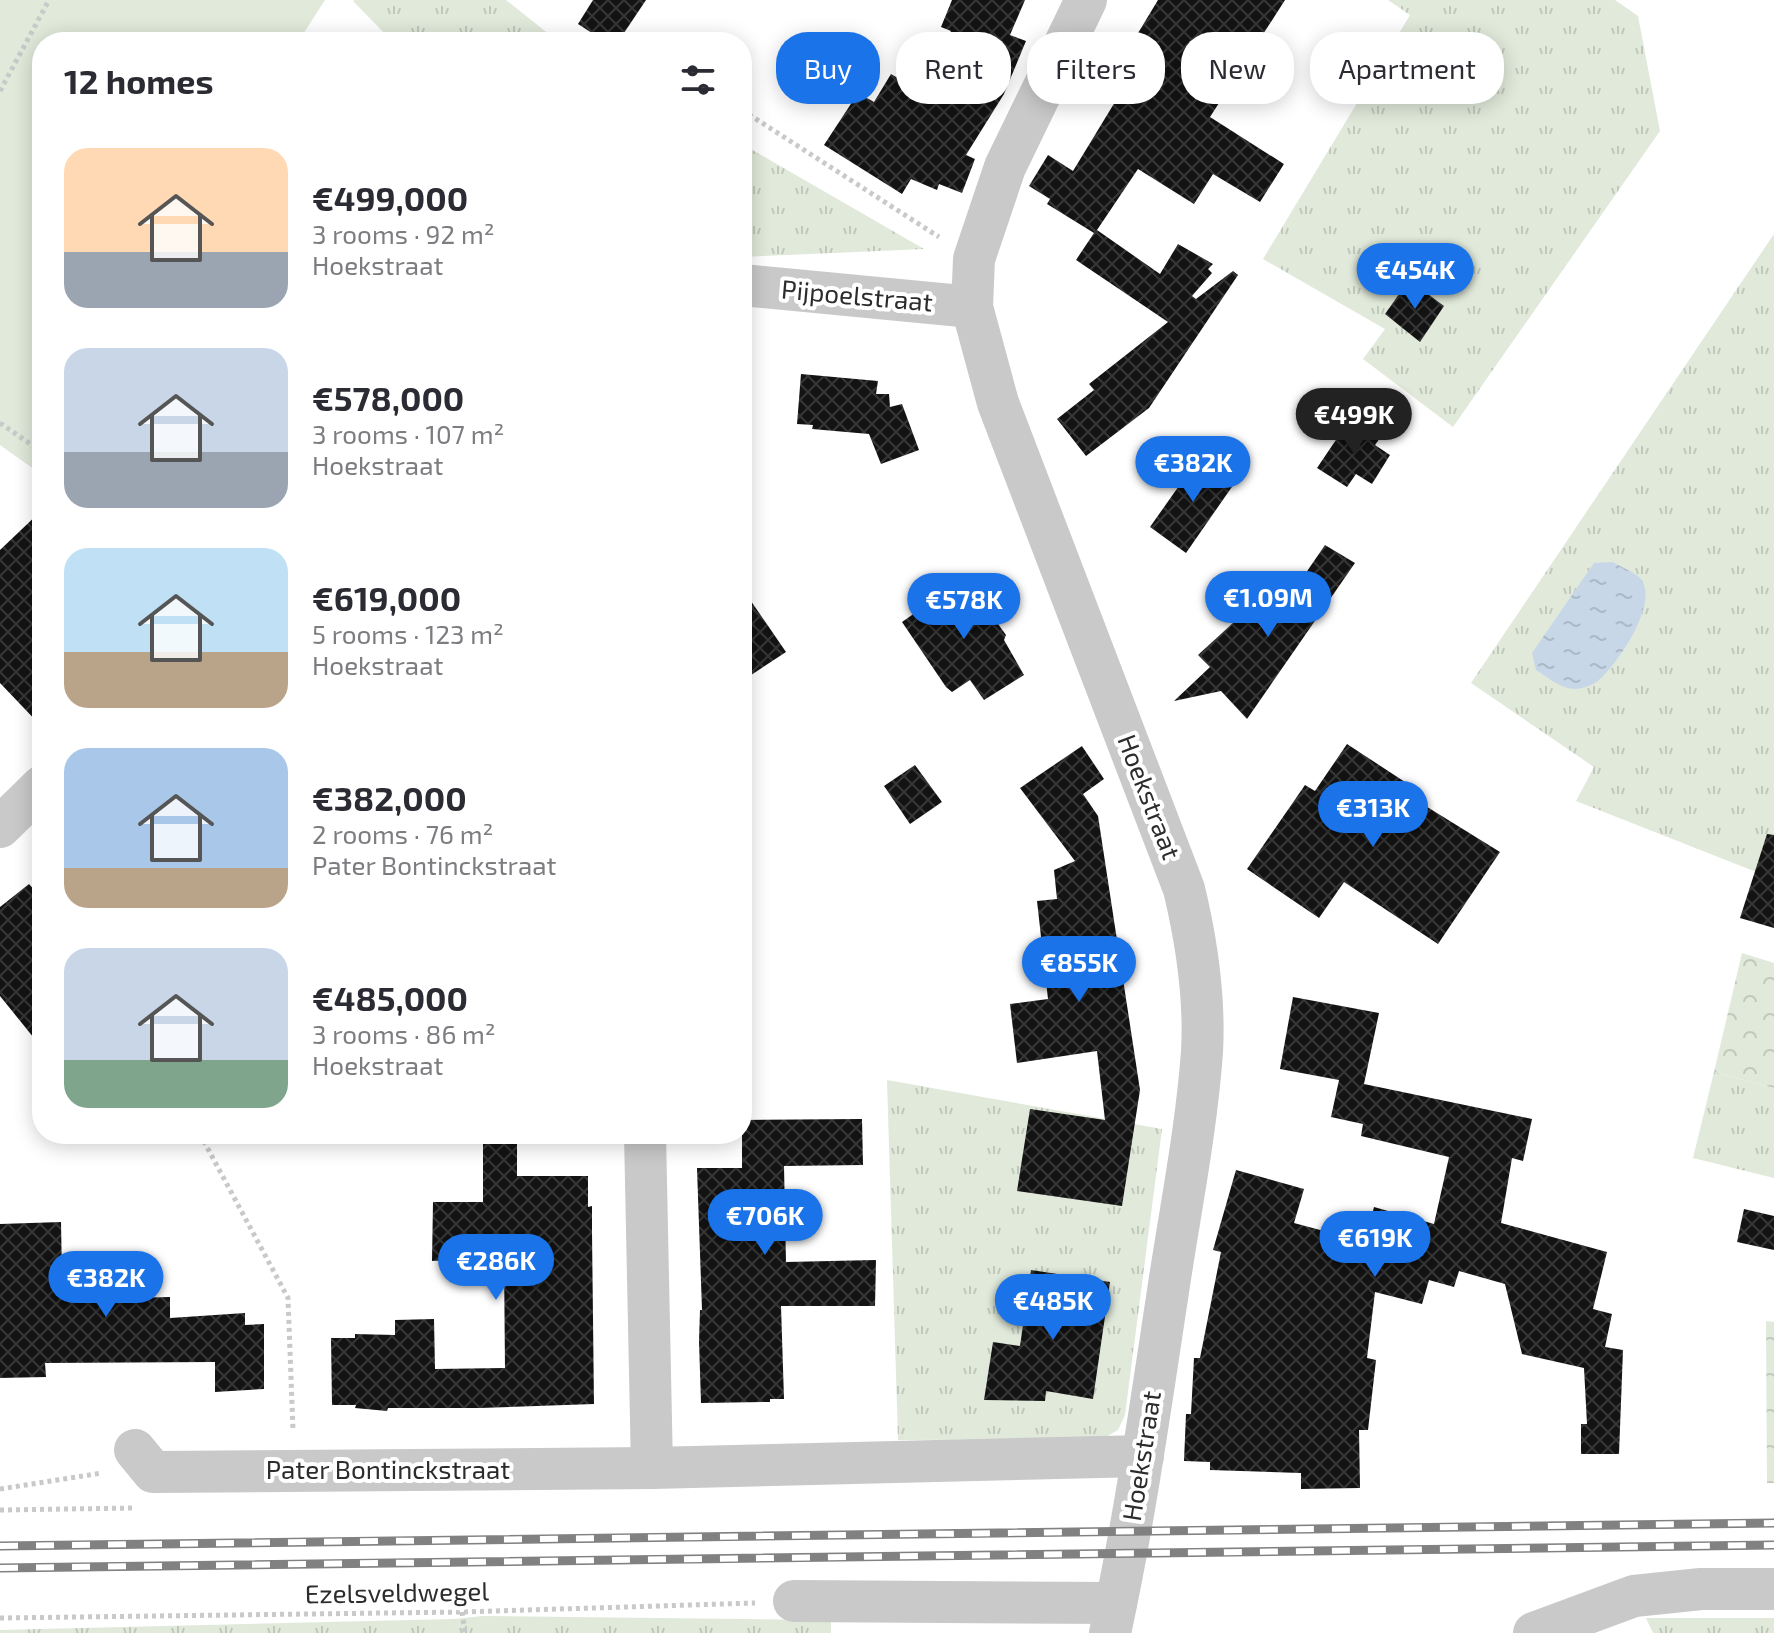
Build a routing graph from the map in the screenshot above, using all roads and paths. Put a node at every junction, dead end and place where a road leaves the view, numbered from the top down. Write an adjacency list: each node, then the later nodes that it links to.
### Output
1 (49, 0): 3 (path)
2 (1086, 0): 5 (street, Hoekstraat)
3 (0, 91)
4 (752, 116): 5 (path)
5 (974, 259): 7 (street, Hoekstraat)
6 (752, 286): 7 (street, Pijpoelstraat)
7 (972, 307): 14 (street, Hoekstraat)
8 (0, 423): 9 (path)
9 (32, 445)
10 (32, 796): 11 (street)
11 (0, 827)
12 (205, 1144): 17 (path)
13 (645, 1144): 16 (street)
14 (1143, 1456): 16 (street, Pater Bontinckstraat); 23 (street, Hoekstraat)
15 (141, 1457): 17 (street, Pater Bontinckstraat); 18 (path)
16 (652, 1468): 17 (street, Pater Bontinckstraat)
17 (295, 1471)
18 (0, 1489)
19 (1774, 1589): 25 (street)
20 (794, 1601): 21 (path, Ezelsveldwegel); 23 (street)
21 (462, 1612): 22 (path, Ezelsveldwegel); 24 (path)
22 (0, 1618)
23 (1113, 1618)
24 (465, 1633)
25 (1534, 1633)

